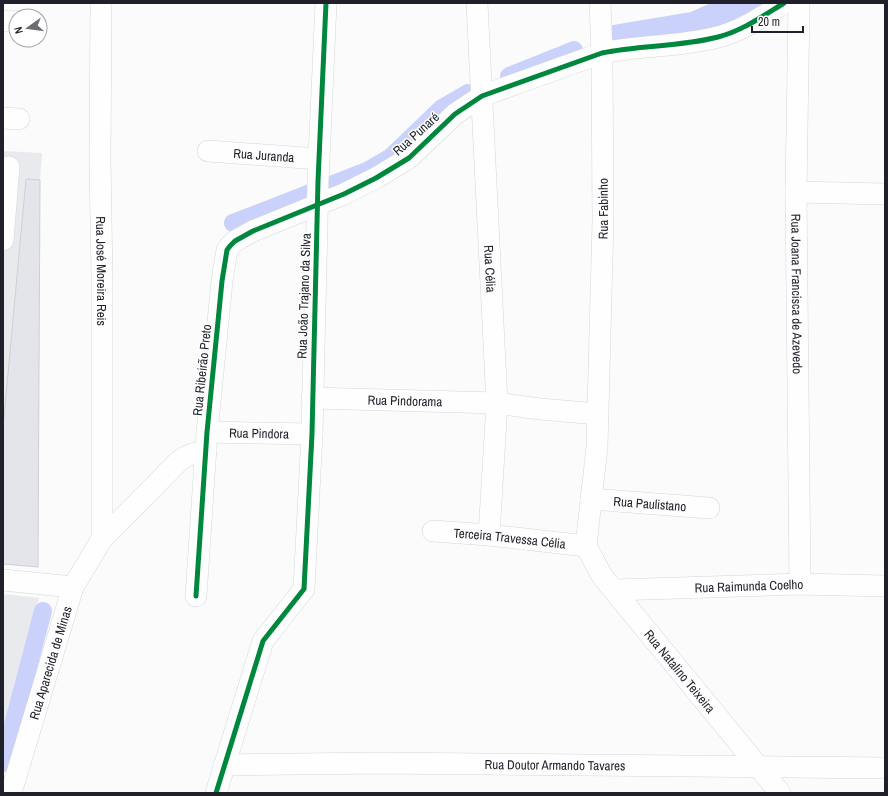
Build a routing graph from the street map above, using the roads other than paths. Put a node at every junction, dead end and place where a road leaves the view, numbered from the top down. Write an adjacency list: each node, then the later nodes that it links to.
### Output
1 (101, 3): 26 (street, Rua José Moreira Reis)
2 (318, 3): 3 (street)
3 (326, 3): 11 (street, Rua João Trajano da Silva)
4 (477, 3): 9 (street, Rua Célia)
5 (600, 3): 8 (street, Rua Fabinho)
6 (784, 3): 8 (street, Rua Punaré)
7 (799, 3): 13 (street, Rua Joana Francisca de Azevedo)
8 (602, 53): 9 (street, Rua Punaré); 19 (street, Rua Fabinho)
9 (482, 96): 15 (street, Rua Punaré); 18 (street, Rua Célia)
10 (208, 151): 11 (street, Rua Juranda)
11 (319, 159): 15 (street, Rua João Trajano da Silva)
12 (9, 167): 16 (street)
13 (796, 192): 14 (street); 29 (street, Rua Joana Francisca de Azevedo)
14 (885, 194)
15 (318, 203): 17 (street, Rua João Trajano da Silva); 21 (street, Rua Ribeirão Preto)
16 (3, 240)
17 (312, 398): 18 (street, Rua Pindorama); 20 (street, Rua João Trajano da Silva)
18 (497, 404): 19 (street); 25 (street, Rua Célia)
19 (598, 414): 22 (street, Rua Fabinho)
20 (312, 434): 21 (street, Rua Pindora); 34 (street, Rua João Trajano da Silva)
21 (207, 442): 26 (street, Rua Pindora); 33 (street, Rua Ribeirão Preto)
22 (591, 499): 23 (street, Rua Paulistano); 27 (street, Rua Fabinho)
23 (709, 508)
24 (433, 531): 25 (street, Terceira Travessa Célia)
25 (489, 535): 27 (street, Terceira Travessa Célia)
26 (102, 539): 30 (street, Rua Aparecida de Minas)
27 (586, 546): 32 (street, Rua Natalino Teixeira)
28 (3, 580): 30 (street)
29 (800, 584): 31 (street, Rua Raimunda Coelho); 32 (street, Rua Raimunda Coelho)
30 (73, 586): 37 (street, Rua Aparecida de Minas)
31 (885, 586)
32 (614, 590): 35 (street, Rua Natalino Teixeira)
33 (196, 596)
34 (224, 765): 35 (street, Rua Doutor Armando Tavares); 38 (street)
35 (758, 766): 36 (street, Rua Doutor Armando Tavares); 39 (street, Rua Natalino Teixeira)
36 (885, 768)
37 (12, 793)
38 (216, 793)
39 (780, 793)

